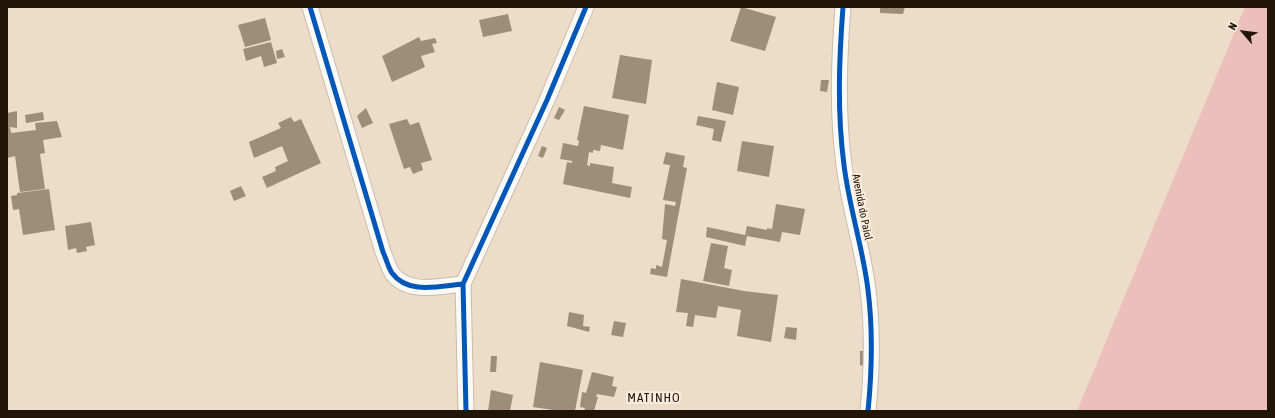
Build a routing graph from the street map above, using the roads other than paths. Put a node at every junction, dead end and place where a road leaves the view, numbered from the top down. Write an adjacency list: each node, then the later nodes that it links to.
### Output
1 (310, 7): 4 (street)
2 (586, 7): 4 (street)
3 (843, 7): 6 (street, Avenida do Paiol)
4 (463, 284): 5 (street)
5 (466, 411)
6 (868, 411)

